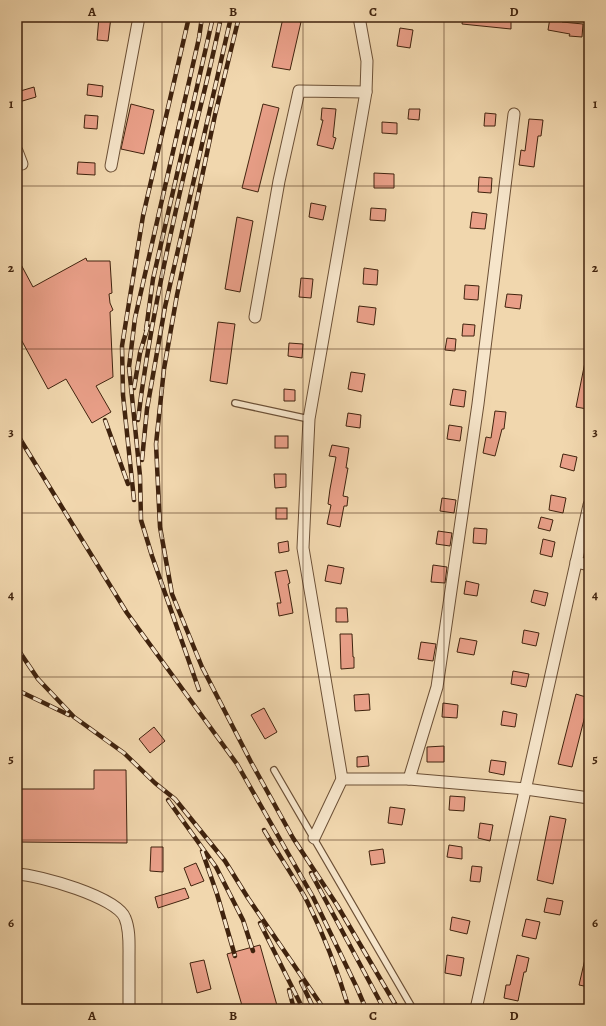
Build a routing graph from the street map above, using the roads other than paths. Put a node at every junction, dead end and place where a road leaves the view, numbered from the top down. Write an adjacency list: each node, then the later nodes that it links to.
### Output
1 (140, 17): 7 (street)
2 (359, 17): 3 (street)
3 (366, 92): 8 (street); 10 (street)
4 (514, 114): 16 (street)
5 (17, 151): 6 (street)
6 (22, 164)
7 (111, 166)
8 (255, 317)
9 (236, 403): 10 (lane)
10 (309, 419): 15 (street)
11 (589, 505): 12 (street)
12 (576, 562): 13 (street); 17 (street)
13 (589, 565)
14 (274, 770): 19 (lane)
15 (342, 779): 16 (street); 19 (street)
16 (410, 779): 17 (street)
17 (526, 789): 18 (street); 23 (street)
18 (589, 798)
19 (314, 838): 22 (lane)
20 (17, 874): 21 (street)
21 (129, 1009)
22 (413, 1009)
23 (476, 1009)

